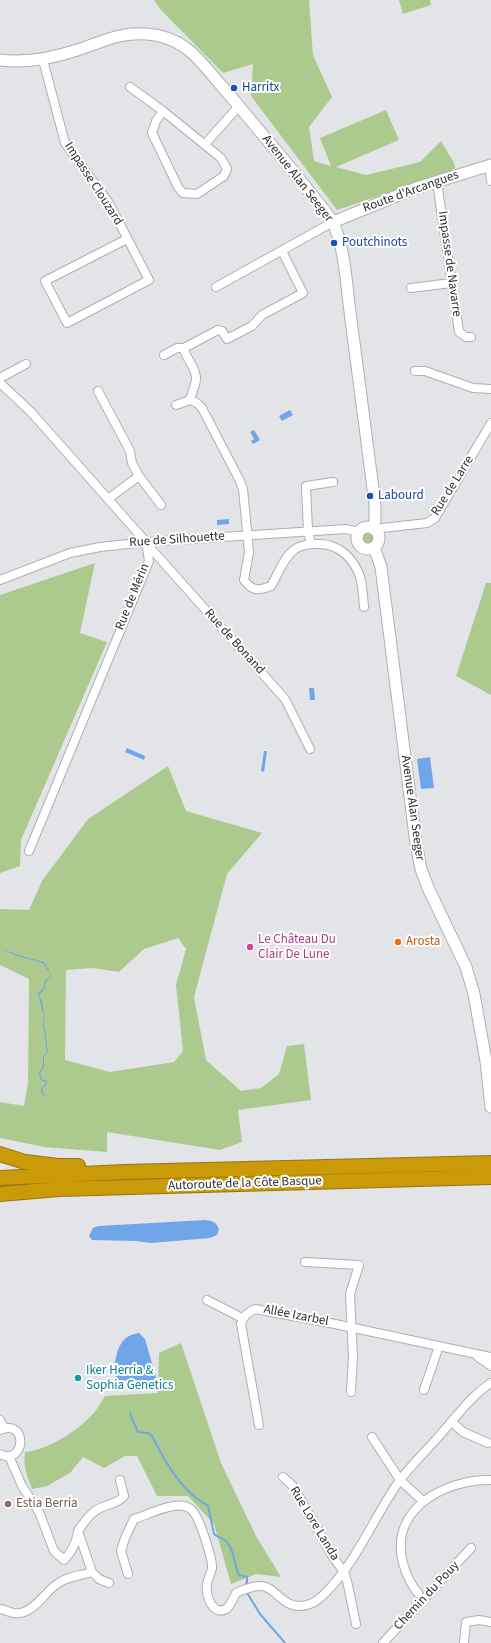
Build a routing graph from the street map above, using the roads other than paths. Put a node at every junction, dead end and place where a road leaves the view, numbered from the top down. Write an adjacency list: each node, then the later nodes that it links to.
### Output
1 (0, 60): 2 (main road, Avenue Alan Seeger)
2 (43, 60): 4 (main road, Avenue Alan Seeger); 11 (street, Impasse Clouzard)
3 (130, 87): 5 (street)
4 (239, 106): 6 (street); 10 (main road, Avenue Alan Seeger)
5 (164, 111): 6 (street); 6 (street)
6 (205, 144)
7 (490, 165): 8 (street); 9 (main road, Route d'Arcangues)
8 (491, 181)
9 (437, 182): 10 (main road, Route d'Arcangues); 13 (street, Impasse de Navarre)
10 (333, 222): 12 (street); 32 (main road, Avenue Alan Seeger)
11 (127, 238): 11 (street, Impasse Clouzard)
12 (282, 251): 14 (street); 17 (street)
13 (451, 284): 15 (street); 16 (street, Impasse de Navarre)
14 (216, 287)
15 (411, 288)
16 (471, 337)
17 (184, 348): 18 (street); 25 (street)
18 (164, 354)
19 (26, 364): 21 (street)
20 (415, 371): 23 (street)
21 (0, 378)
22 (0, 383): 30 (street)
23 (491, 389)
24 (98, 391): 28 (street)
25 (190, 400): 26 (street); 35 (street)
26 (176, 405)
27 (491, 423): 32 (street, Rue de Larre)
28 (138, 476): 30 (street); 31 (street)
29 (333, 482): 33 (street)
30 (108, 499): 36 (street)
31 (160, 505)
32 (375, 530): 34 (main road); 38 (main road)
33 (308, 531): 34 (street, Rue de Silhouette); 35 (street, Rue de Silhouette); 37 (street)
34 (359, 532): 38 (main road)
35 (247, 535): 36 (street, Rue de Silhouette); 37 (street)
36 (146, 542): 39 (street, Rue de Silhouette); 41 (street, Rue de Bonand); 42 (street, Rue de Mérin)
37 (311, 544): 40 (street)
38 (374, 547): 43 (main road, Avenue Alan Seeger)
39 (0, 580)
40 (364, 607)
41 (310, 749)
42 (29, 851)
43 (491, 1107)
44 (0, 1154): 46 (highway)
45 (491, 1163): 46 (highway, Autoroute de la Côte Basque)
46 (124, 1172): 48 (highway, Autoroute de la Côte Basque)
47 (491, 1176): 49 (highway, Autoroute de la Côte Basque)
48 (0, 1178)
49 (59, 1189): 50 (highway, Autoroute de la Côte Basque); 51 (highway)
50 (0, 1194)
51 (0, 1202)
52 (305, 1262): 55 (street)
53 (208, 1300): 54 (street)
54 (242, 1318): 55 (street, Allée Izarbel); 66 (street)
55 (352, 1328): 56 (street, Allée Izarbel); 63 (street)
56 (439, 1346): 57 (street, Allée Izarbel); 62 (street)
57 (475, 1355): 58 (street); 59 (street)
58 (491, 1357)
59 (491, 1366)
60 (491, 1374): 61 (street, Rue Lore Landa)
61 (488, 1385): 65 (street, Rue Lore Landa)
62 (424, 1390)
63 (352, 1392)
64 (0, 1420): 67 (street)
65 (452, 1422): 69 (street); 74 (street, Rue Lore Landa)
66 (259, 1425)
67 (2, 1429): 71 (street)
68 (372, 1437): 74 (street)
69 (488, 1443)
70 (0, 1454): 71 (street)
71 (9, 1456): 77 (street)
72 (283, 1477): 80 (street, Rue Lore Landa)
73 (120, 1480): 77 (street)
74 (400, 1480): 76 (street); 80 (street, Rue Lore Landa)
75 (491, 1480): 76 (street)
76 (423, 1501): 83 (street)
77 (78, 1531): 79 (street)
78 (471, 1548): 87 (street, Chemin du Pouy)
79 (92, 1572): 82 (street); 84 (street)
80 (344, 1572): 81 (street, Rue Lore Landa); 86 (street, Rue Lore Landa)
81 (128, 1574)
82 (109, 1583)
83 (418, 1593)
84 (0, 1610)
85 (491, 1622): 88 (street)
86 (356, 1624)
87 (383, 1643)
88 (464, 1643)

